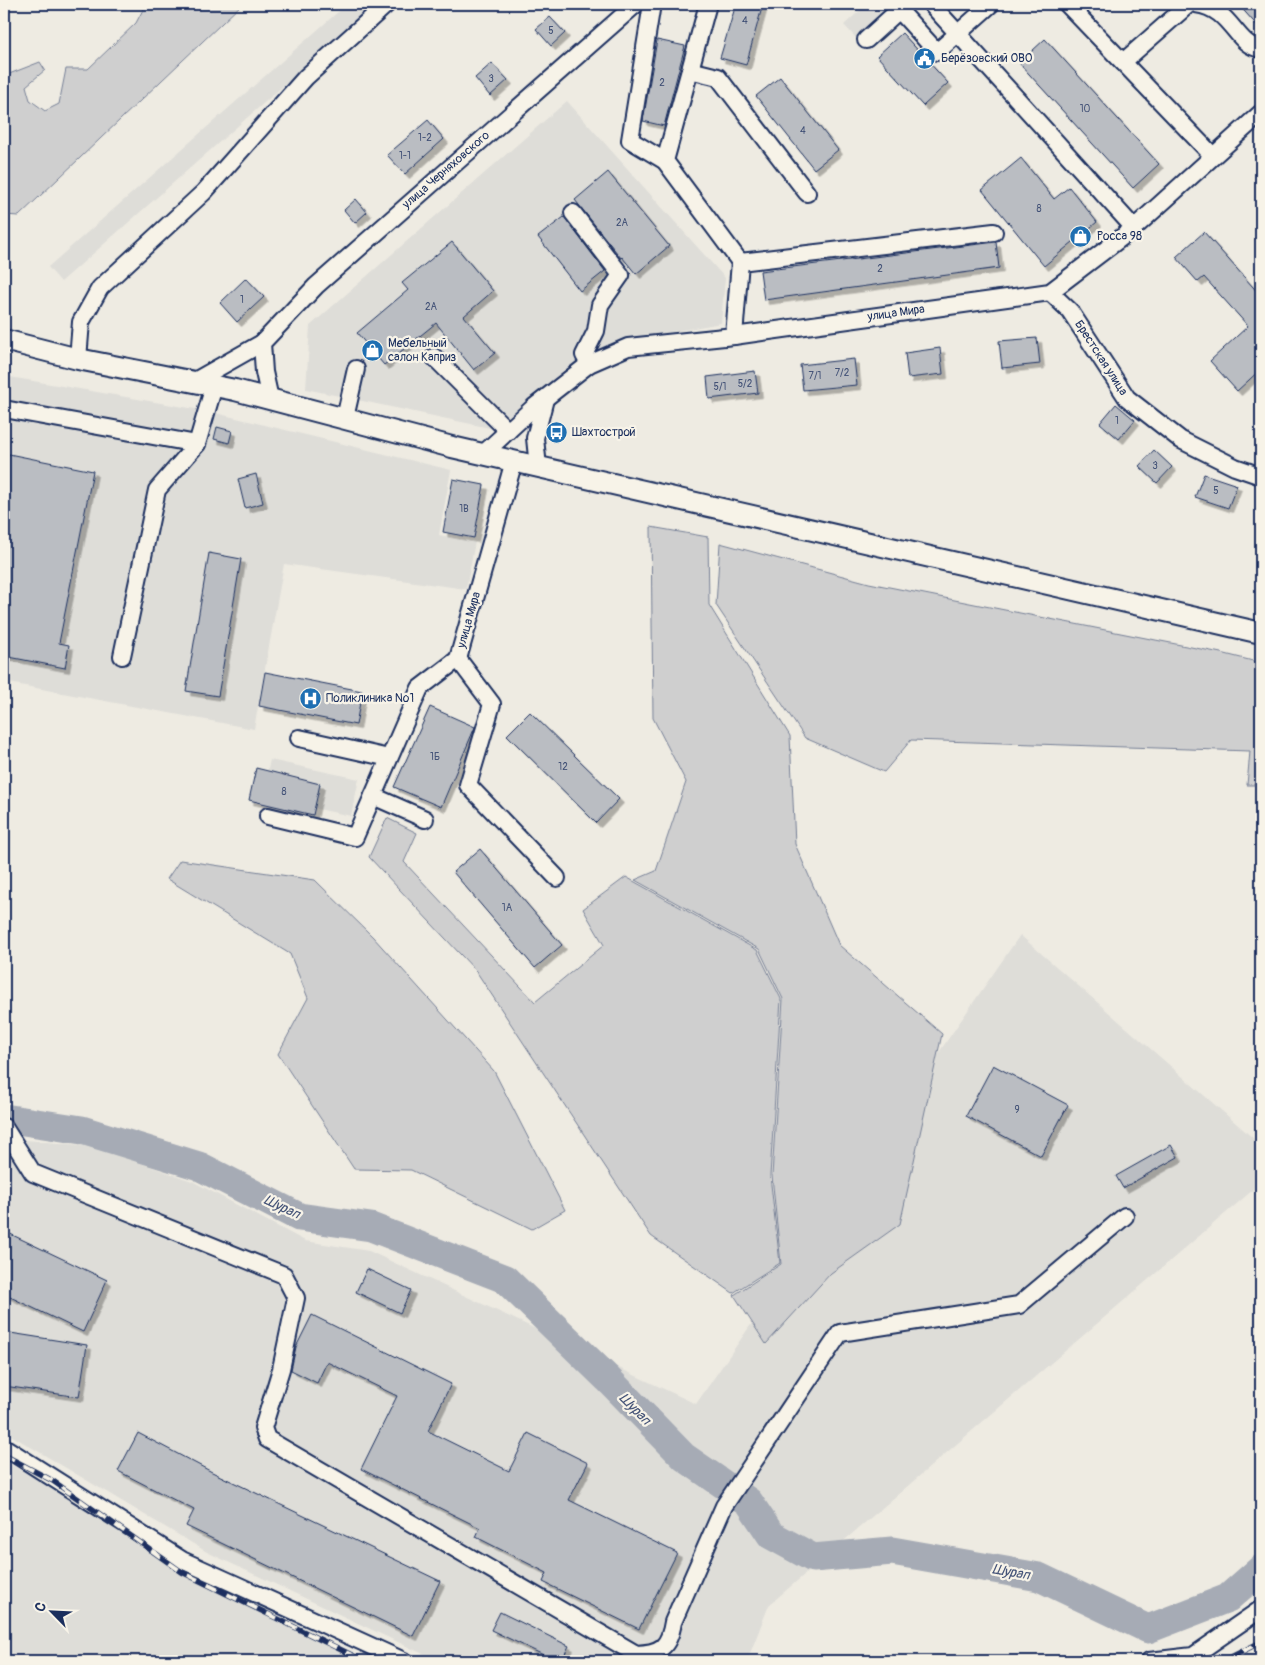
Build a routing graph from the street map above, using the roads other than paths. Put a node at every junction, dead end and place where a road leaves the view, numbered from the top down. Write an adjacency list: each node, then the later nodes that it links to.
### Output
1 (387, 4): 28 (street)
2 (636, 4): 26 (street, улица Черняховского)
3 (652, 4): 17 (street)
4 (708, 4): 14 (street)
5 (931, 4): 10 (street)
6 (991, 4): 10 (street)
7 (1068, 4): 13 (street)
8 (1189, 4): 13 (street)
9 (1196, 4): 12 (street)
10 (958, 33): 11 (street); 20 (street)
11 (866, 40)
12 (1261, 49)
13 (1123, 62): 16 (street)
14 (690, 70): 17 (street); 18 (street)
15 (1261, 113): 16 (street, улица Мира)
16 (1213, 156): 20 (street, улица Мира)
17 (665, 161): 22 (street)
18 (807, 193)
19 (573, 213): 29 (street)
20 (1134, 228): 23 (street, улица Мира)
21 (994, 232): 22 (street)
22 (740, 262): 24 (street)
23 (1050, 292): 24 (street, улица Мира); 42 (street, Брестская улица)
24 (734, 336): 29 (street, улица Мира)
25 (4, 340): 28 (main road)
26 (262, 343): 31 (street, улица Черняховского); 34 (street)
27 (434, 357): 37 (street)
28 (78, 359): 31 (main road)
29 (589, 364): 33 (street, улица Мира)
30 (356, 369): 36 (street)
31 (193, 382): 32 (main road)
32 (214, 386): 34 (main road); 38 (street)
33 (545, 398): 37 (street, улица Мира); 41 (street)
34 (270, 399): 36 (main road)
35 (4, 409): 38 (street)
36 (345, 418): 39 (main road)
37 (508, 431): 39 (street, улица Мира)
38 (197, 444): 44 (street)
39 (483, 454): 40 (main road)
40 (514, 462): 41 (main road); 45 (street, улица Мира)
41 (538, 467): 43 (main road)
42 (1261, 476)
43 (1261, 633)
44 (122, 656)
45 (458, 659): 47 (street, улица Мира); 51 (street)
46 (299, 738): 47 (street)
47 (389, 758): 48 (street, улица Мира)
48 (373, 796): 49 (street, улица Мира); 50 (street)
49 (268, 816)
50 (425, 819)
51 (557, 878)
52 (4, 1127): 53 (street)
53 (1125, 1216)
54 (4, 1447): 56 (street)
55 (1261, 1609): 57 (street)
56 (404, 1661)
57 (1149, 1661)

